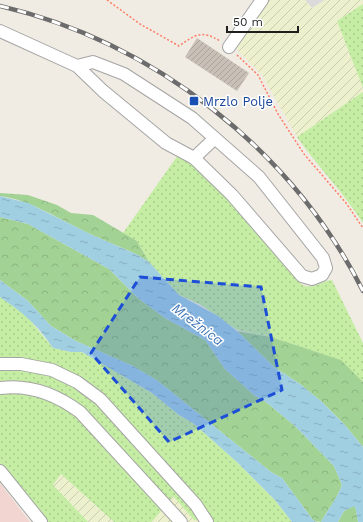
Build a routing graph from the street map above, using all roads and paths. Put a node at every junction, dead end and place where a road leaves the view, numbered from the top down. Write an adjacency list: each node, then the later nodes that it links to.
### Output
1 (107, 0): 4 (path)
2 (262, 0): 4 (street)
3 (0, 31): 5 (street)
4 (229, 47): 8 (path)
5 (77, 66): 6 (street); 7 (street)
6 (214, 139): 7 (street); 7 (street)
7 (194, 158)
8 (363, 228)
9 (0, 364): 14 (street)
10 (0, 388): 13 (street)
11 (0, 471): 12 (street)
12 (41, 522)
13 (181, 522)
14 (207, 522)

